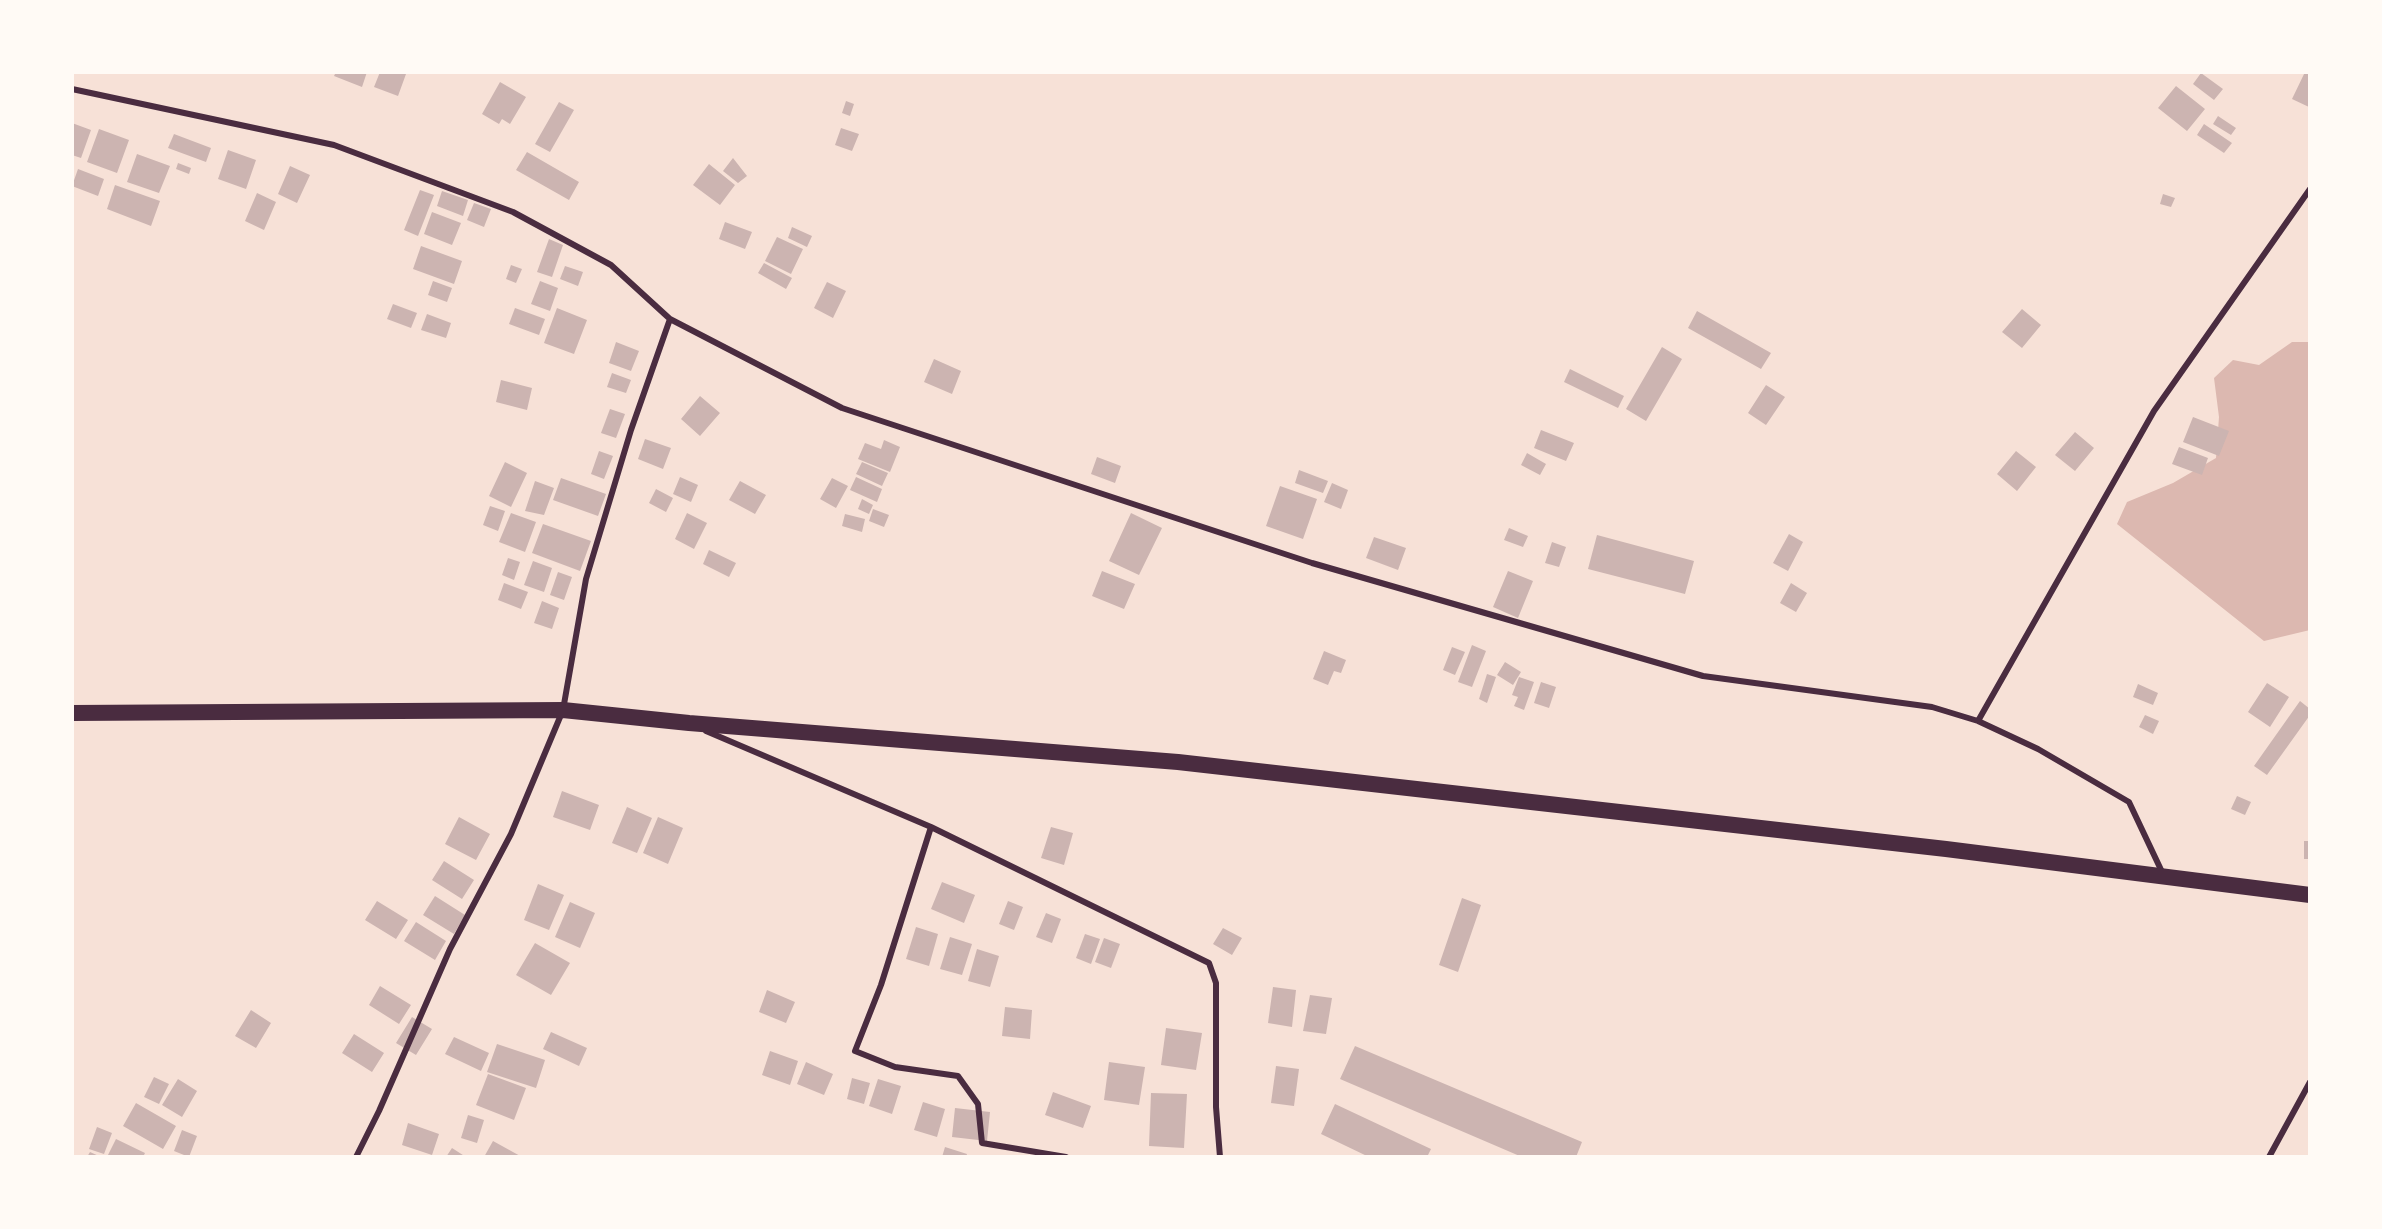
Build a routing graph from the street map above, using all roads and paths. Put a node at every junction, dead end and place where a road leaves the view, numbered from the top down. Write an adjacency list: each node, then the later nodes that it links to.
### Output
1 (72, 89): 3 (street)
2 (2310, 189): 6 (street)
3 (670, 319): 4 (street); 6 (street)
4 (563, 710): 5 (highway); 7 (highway); 12 (street)
5 (72, 713)
6 (1978, 721): 9 (street)
7 (689, 723): 8 (street); 9 (highway)
8 (931, 827): 13 (street); 14 (street)
9 (2164, 876): 10 (highway)
10 (2310, 895)
11 (2310, 1082): 15 (street)
12 (356, 1157)
13 (1066, 1157)
14 (1220, 1157)
15 (2269, 1157)

